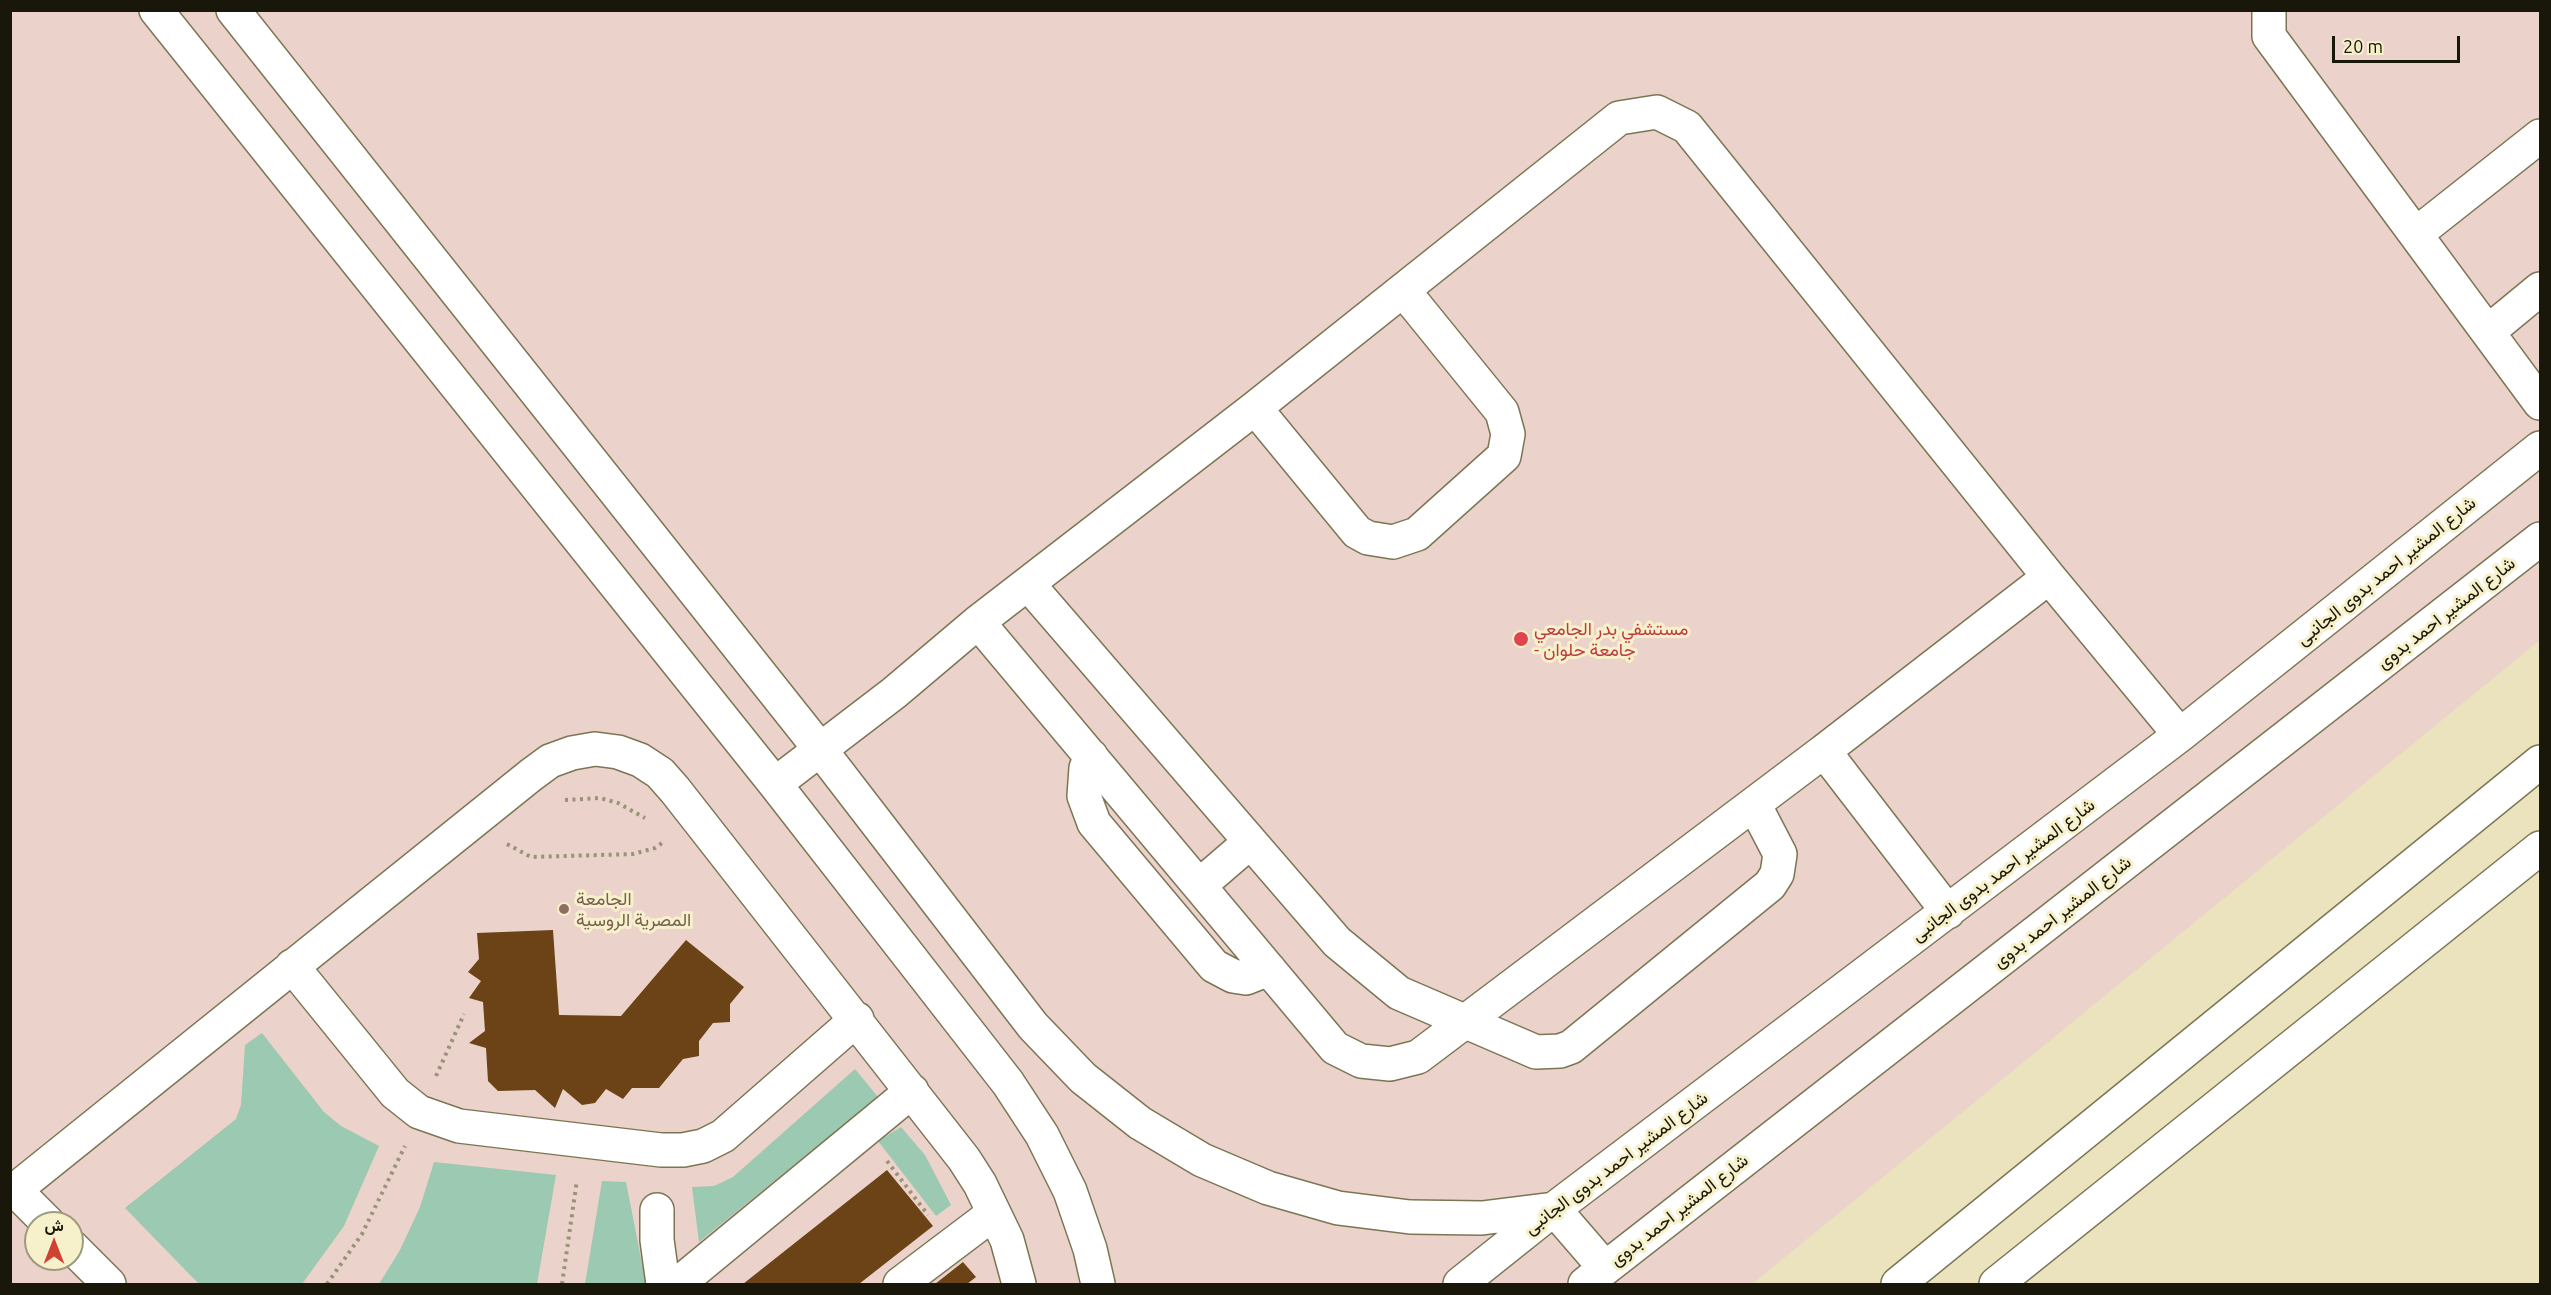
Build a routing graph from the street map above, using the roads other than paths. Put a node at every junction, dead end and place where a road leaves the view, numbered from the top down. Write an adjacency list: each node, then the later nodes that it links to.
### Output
1 (156, 10): 21 (street)
2 (233, 10): 17 (street)
3 (2269, 10): 5 (street)
4 (2541, 136): 5 (street)
5 (2416, 234): 8 (street)
6 (2541, 289): 8 (street)
7 (1403, 290): 10 (street); 10 (street); 13 (street)
8 (2488, 331): 9 (street)
9 (2541, 403)
10 (1255, 408): 14 (street)
11 (2541, 448): 16 (street, شارع المشير احمد بدوى الجانبى)
12 (2541, 539): 38 (street, شارع المشير احمد بدوى)
13 (2049, 578): 16 (street); 18 (street)
14 (1028, 585): 15 (street); 23 (street)
15 (978, 622): 17 (street); 19 (street)
16 (2180, 735): 26 (street, شارع المشير احمد بدوى الجانبى)
17 (819, 748): 21 (street); 33 (street)
18 (1824, 751): 22 (street); 26 (street)
19 (1091, 756): 25 (street); 28 (street)
20 (2541, 762): 46 (street)
21 (775, 784): 44 (street)
22 (1754, 804): 30 (street); 30 (street)
23 (1251, 842): 25 (street); 30 (street)
24 (2541, 848): 47 (street)
25 (1200, 885): 28 (street)
26 (1948, 912): 33 (street, شارع المشير احمد بدوى الجانبى)
27 (292, 966): 29 (street); 29 (street); 32 (street)
28 (1269, 969): 30 (street)
29 (857, 1019): 31 (street)
30 (1466, 1023)
31 (912, 1091): 36 (street); 41 (street)
32 (13, 1192): 35 (street)
33 (1554, 1209): 38 (street); 45 (street, شارع المشير احمد بدوى الجانبى)
34 (657, 1210): 40 (street)
35 (34, 1211)
36 (994, 1212): 42 (street); 43 (street)
37 (84, 1259): 39 (street)
38 (1595, 1276)
39 (109, 1284)
40 (663, 1284)
41 (678, 1284)
42 (900, 1284)
43 (1019, 1284)
44 (1098, 1284)
45 (1460, 1284)
46 (1898, 1284)
47 (1996, 1284)

